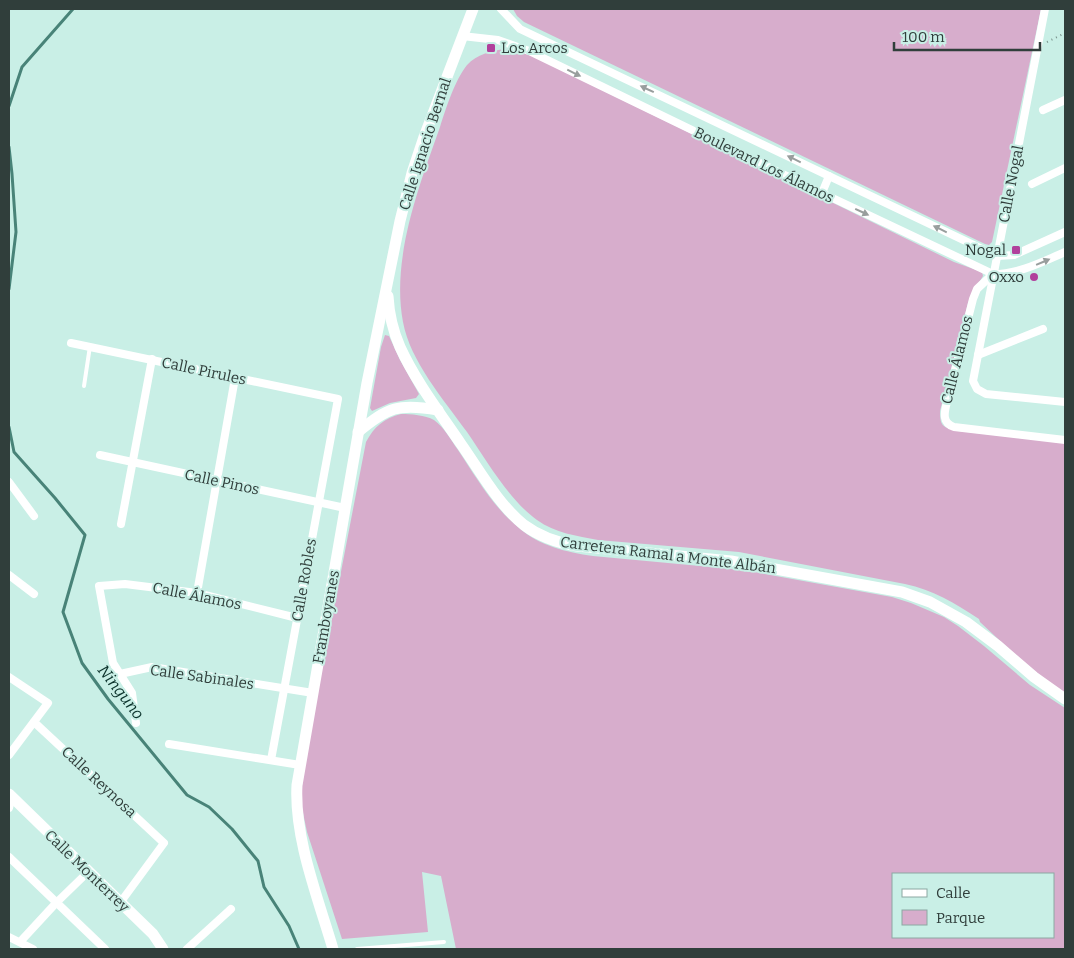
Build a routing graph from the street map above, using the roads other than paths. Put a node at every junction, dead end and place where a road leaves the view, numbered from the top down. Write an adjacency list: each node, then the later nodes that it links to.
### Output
1 (473, 9): 4 (street, Calle Ignacio Bernal)
2 (501, 9): 8 (street, Boulevard Los Álamos, one-way to 2)
3 (1045, 9): 13 (street, Calle Nogal)
4 (462, 36): 10 (street, Boulevard Los Álamos, one-way to 10); 15 (street, Calle Ignacio Bernal)
5 (1065, 100): 6 (street)
6 (1044, 110)
7 (1065, 168): 9 (street)
8 (829, 176): 10 (street); 13 (street, Boulevard Los Álamos, one-way to 8)
9 (1032, 184)
10 (822, 194): 14 (street, Boulevard Los Álamos, one-way to 14)
11 (1065, 232): 13 (street)
12 (1065, 252): 14 (street, one-way to 12)
13 (997, 256): 14 (street, Calle Nogal)
14 (993, 274): 19 (street, Calle Nogal); 27 (street, Calle Álamos)
15 (388, 282): 25 (street, Carretera Ramal a Monte Albán); 26 (street, Framboyanes)
16 (1043, 329): 19 (street)
17 (71, 343): 18 (street, Calle Pirules)
18 (90, 346): 20 (street, Calle Pirules); 22 (lane)
19 (978, 355): 24 (street, Calle Nogal)
20 (152, 359): 21 (street, Calle Pirules); 29 (street)
21 (235, 378): 23 (street, Calle Pirules); 30 (street)
22 (84, 386)
23 (338, 399): 32 (street, Calle Robles)
24 (1065, 402)
25 (438, 410): 26 (street); 44 (street, Carretera Ramal a Monte Albán)
26 (358, 432): 33 (street, Framboyanes)
27 (1065, 440)
28 (100, 455): 29 (street, Calle Pinos)
29 (132, 462): 30 (street, Calle Pinos); 35 (street)
30 (217, 481): 32 (street, Calle Pinos); 37 (street)
31 (9, 482): 34 (street)
32 (318, 502): 33 (street, Calle Pinos); 39 (street, Calle Robles)
33 (345, 508): 43 (street, Framboyanes)
34 (34, 516)
35 (120, 524)
36 (9, 575): 38 (street)
37 (196, 593): 39 (street, Calle Álamos); 40 (street, Calle Álamos)
38 (34, 594)
39 (297, 618): 42 (street, Calle Robles)
40 (120, 674): 42 (street, Calle Sabinales); 46 (street)
41 (9, 677): 45 (street)
42 (284, 689): 43 (street, Calle Sabinales); 49 (street, Calle Robles)
43 (313, 693): 50 (street, Framboyanes)
44 (1065, 699)
45 (34, 722): 48 (street); 55 (street, Calle Reynosa)
46 (136, 723)
47 (169, 744): 49 (street)
48 (9, 755)
49 (271, 760): 50 (street)
50 (300, 765): 64 (street, Framboyanes)
51 (10, 800): 53 (street, Calle Monterrey)
52 (9, 856): 54 (street)
53 (89, 872): 54 (street); 55 (street, Calle Monterrey)
54 (56, 903): 58 (street); 61 (street)
55 (120, 903): 62 (street, Calle Monterrey)
56 (231, 908): 63 (street)
57 (9, 937): 58 (street)
58 (20, 942): 60 (street)
59 (444, 942): 65 (lane)
60 (32, 949)
61 (105, 949)
62 (163, 949)
63 (187, 949)
64 (333, 949)
65 (357, 949)

